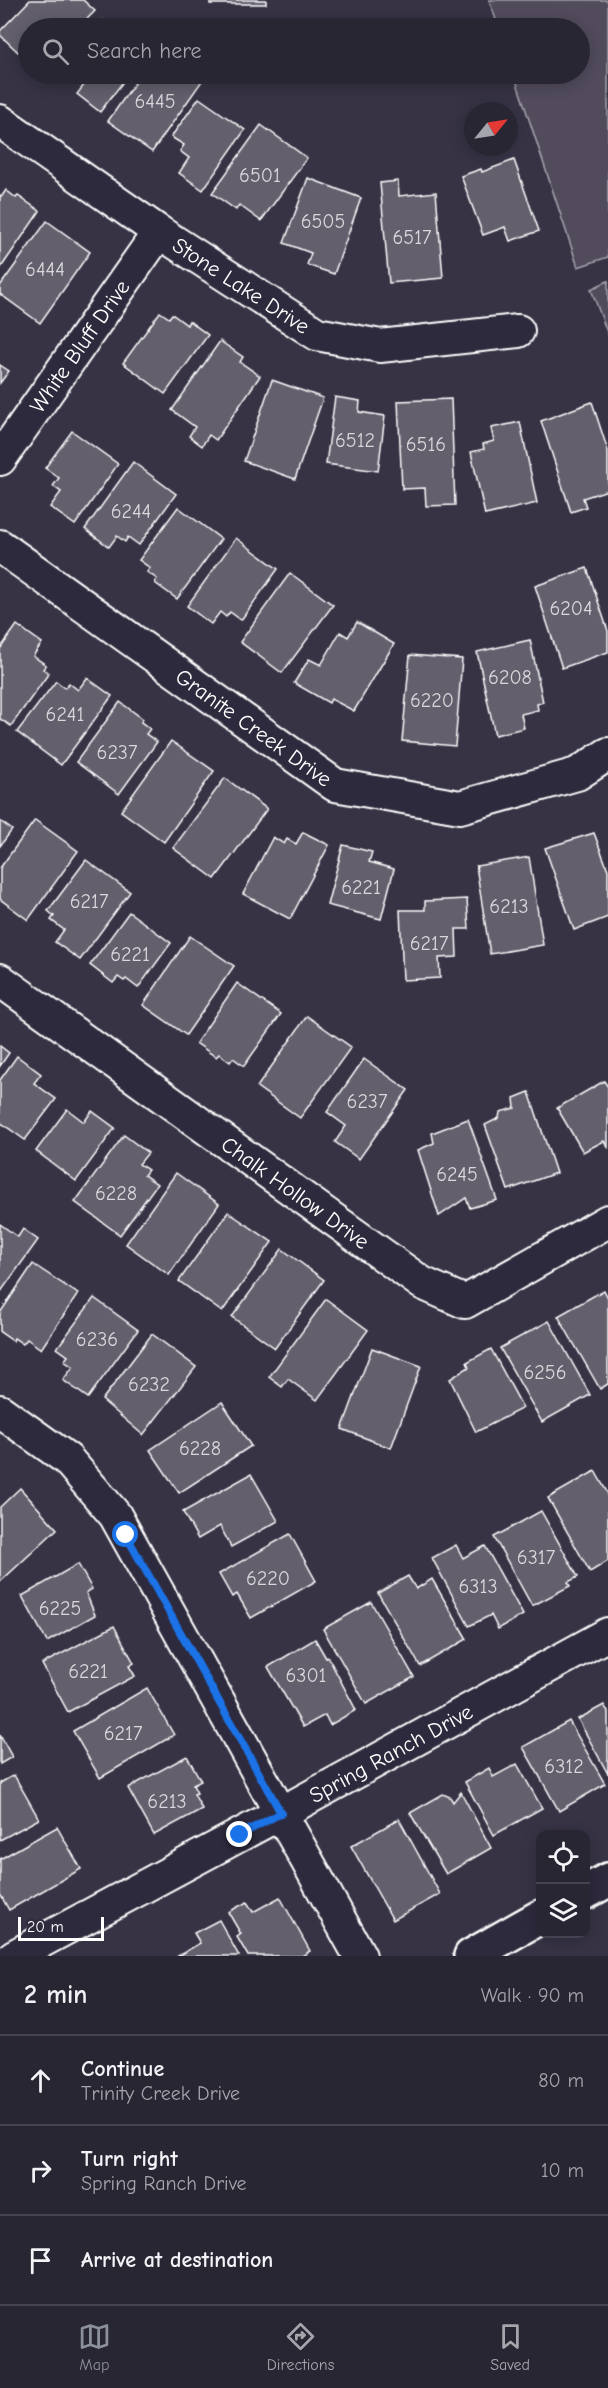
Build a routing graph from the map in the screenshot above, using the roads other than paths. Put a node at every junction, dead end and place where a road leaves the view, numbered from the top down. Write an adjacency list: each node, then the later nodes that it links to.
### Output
1 (0, 121): 2 (street, Stone Lake Drive)
2 (159, 232): 3 (street, Stone Lake Drive); 4 (street, White Bluff Drive)
3 (518, 332)
4 (0, 459)
5 (0, 546): 6 (street, Granite Creek Drive)
6 (608, 754)
7 (0, 980): 8 (street, Chalk Hollow Drive)
8 (608, 1221)
9 (0, 1412): 11 (street)
10 (608, 1634): 11 (street, Spring Ranch Drive)
11 (281, 1813): 15 (street, Spring Ranch Drive); 16 (street)
12 (608, 1880): 13 (street)
13 (590, 1889)
14 (536, 1919): 17 (street)
15 (14, 1956)
16 (360, 1956)
17 (471, 1956)

